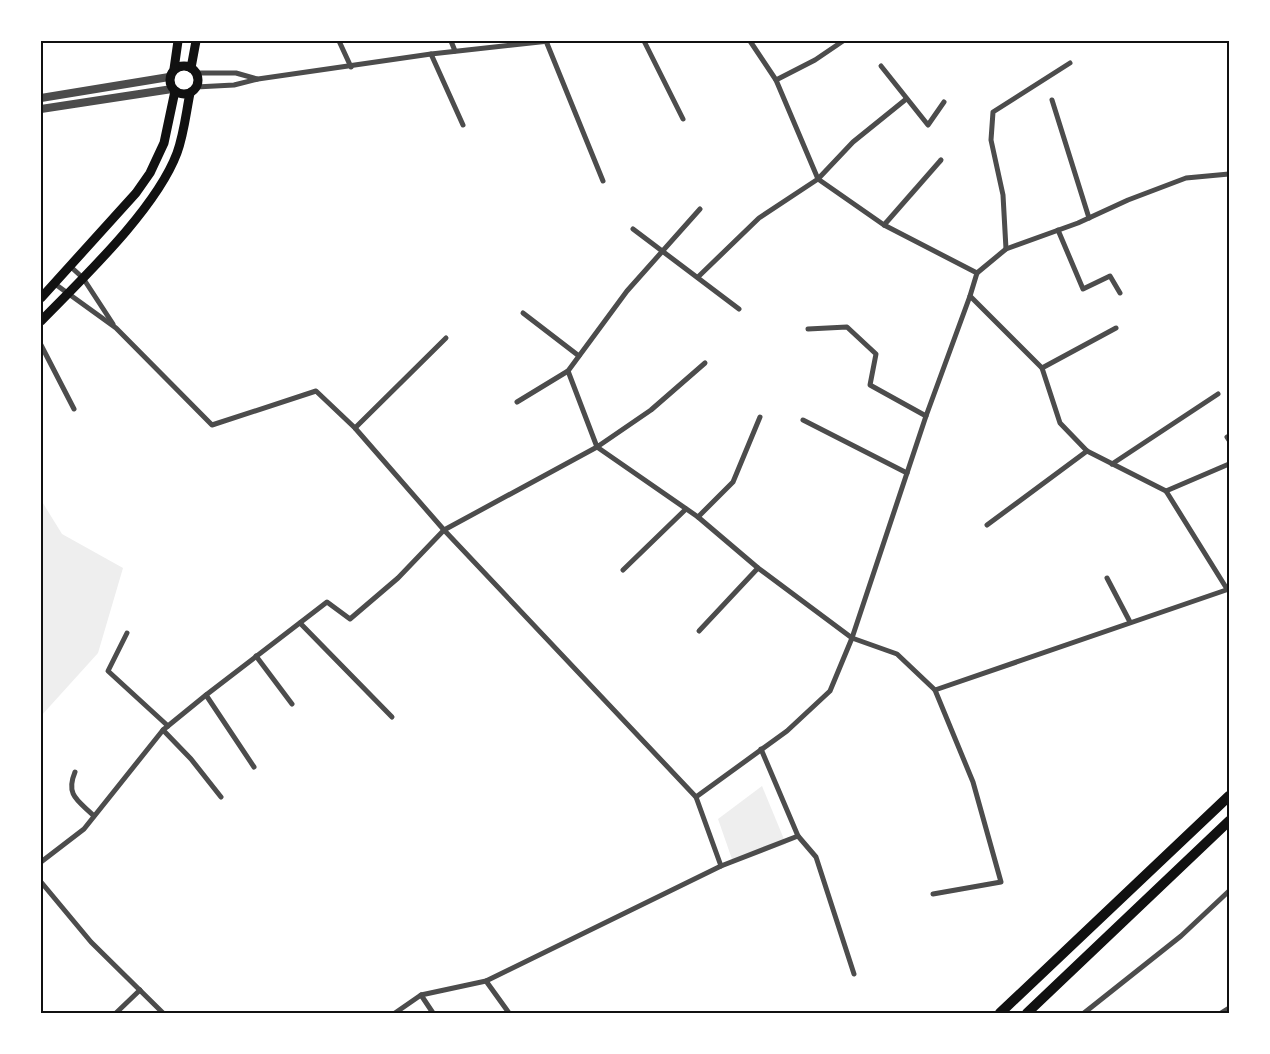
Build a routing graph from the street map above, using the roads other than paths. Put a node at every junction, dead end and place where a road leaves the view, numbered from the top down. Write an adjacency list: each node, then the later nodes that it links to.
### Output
1 (178, 41): 15 (main road)
2 (196, 41): 14 (main road)
3 (339, 41): 13 (street)
4 (451, 41): 9 (street)
5 (547, 41): 9 (street); 30 (street)
6 (644, 41): 25 (street)
7 (843, 41): 17 (street)
8 (751, 42): 17 (street)
9 (456, 51): 10 (street)
10 (431, 54): 13 (street); 26 (street)
11 (1070, 63): 36 (street)
12 (881, 66): 21 (street)
13 (351, 67): 16 (street)
14 (194, 70): 15 (main road); 16 (street); 19 (main road)
15 (172, 73): 18 (main road); 20 (street)
16 (258, 79): 19 (street)
17 (776, 80): 29 (street)
18 (174, 90): 19 (main road); 24 (street); 38 (main road)
19 (193, 90): 41 (main road)
20 (41, 98)
21 (905, 100): 23 (street); 29 (street)
22 (1052, 100): 32 (street)
23 (944, 102)
24 (41, 110)
25 (683, 119)
26 (463, 125)
27 (941, 160): 33 (street)
28 (1229, 174): 32 (street)
29 (818, 179): 33 (street); 40 (street)
30 (603, 181)
31 (700, 209): 37 (street)
32 (1088, 218): 35 (street)
33 (884, 225): 39 (street)
34 (633, 229): 37 (street)
35 (1058, 230): 36 (street); 43 (street)
36 (1006, 250): 39 (street)
37 (663, 251): 40 (street); 55 (street)
38 (71, 267): 41 (street); 42 (main road)
39 (977, 273): 45 (street)
40 (698, 277): 47 (street)
41 (84, 278): 44 (main road); 50 (street)
42 (56, 284): 44 (street); 46 (main road)
43 (1120, 293)
44 (67, 294): 49 (main road); 50 (street)
45 (970, 296): 57 (street); 62 (street)
46 (41, 298)
47 (739, 309)
48 (523, 313): 55 (street)
49 (41, 321)
50 (116, 328): 65 (street)
51 (1116, 328): 57 (street)
52 (808, 329): 62 (street)
53 (446, 338): 65 (street)
54 (41, 345): 61 (street)
55 (579, 356): 58 (street)
56 (705, 363): 66 (street)
57 (1042, 368): 67 (street)
58 (568, 371): 60 (street); 66 (street)
59 (1218, 394): 68 (street)
60 (517, 402)
61 (74, 409)
62 (926, 416): 70 (street)
63 (760, 417): 73 (street)
64 (803, 420): 70 (street)
65 (355, 428): 75 (street)
66 (597, 447): 72 (street); 75 (street)
67 (1088, 451): 68 (street); 74 (street)
68 (1112, 464): 71 (street)
69 (1229, 464): 71 (street)
70 (907, 474): 84 (street)
71 (1166, 491): 79 (street)
72 (686, 509): 73 (street); 77 (street)
73 (698, 517): 76 (street)
74 (987, 525)
75 (444, 530): 81 (street); 96 (street)
76 (758, 568): 82 (street); 84 (street)
77 (623, 570)
78 (1107, 578): 80 (street)
79 (1228, 589): 80 (street)
80 (1130, 622): 86 (street)
81 (300, 623): 85 (street); 89 (street)
82 (699, 630)
83 (128, 633): 90 (street)
84 (852, 638): 86 (street); 91 (street)
85 (256, 656): 87 (street); 88 (street)
86 (935, 690): 104 (street)
87 (206, 694): 90 (street); 92 (street)
88 (292, 704)
89 (392, 717)
90 (166, 728): 95 (street); 97 (street)
91 (761, 749): 96 (street); 99 (street)
92 (254, 767)
93 (75, 772): 97 (street)
94 (1229, 796): 115 (highway)
95 (221, 797)
96 (696, 797): 101 (street)
97 (94, 816): 100 (street)
98 (1229, 821): 116 (highway)
99 (798, 836): 101 (street); 105 (street)
100 (41, 862)
101 (721, 866): 106 (street)
102 (41, 882): 107 (street)
103 (1229, 891): 117 (street)
104 (933, 894)
105 (854, 974)
106 (486, 981): 108 (street); 114 (street)
107 (140, 990): 110 (street); 111 (street)
108 (421, 995): 112 (street); 113 (street)
109 (1229, 1008): 118 (street)
110 (116, 1013)
111 (163, 1013)
112 (395, 1013)
113 (433, 1013)
114 (509, 1013)
115 (1000, 1013)
116 (1027, 1013)
117 (1084, 1013)
118 (1221, 1013)

